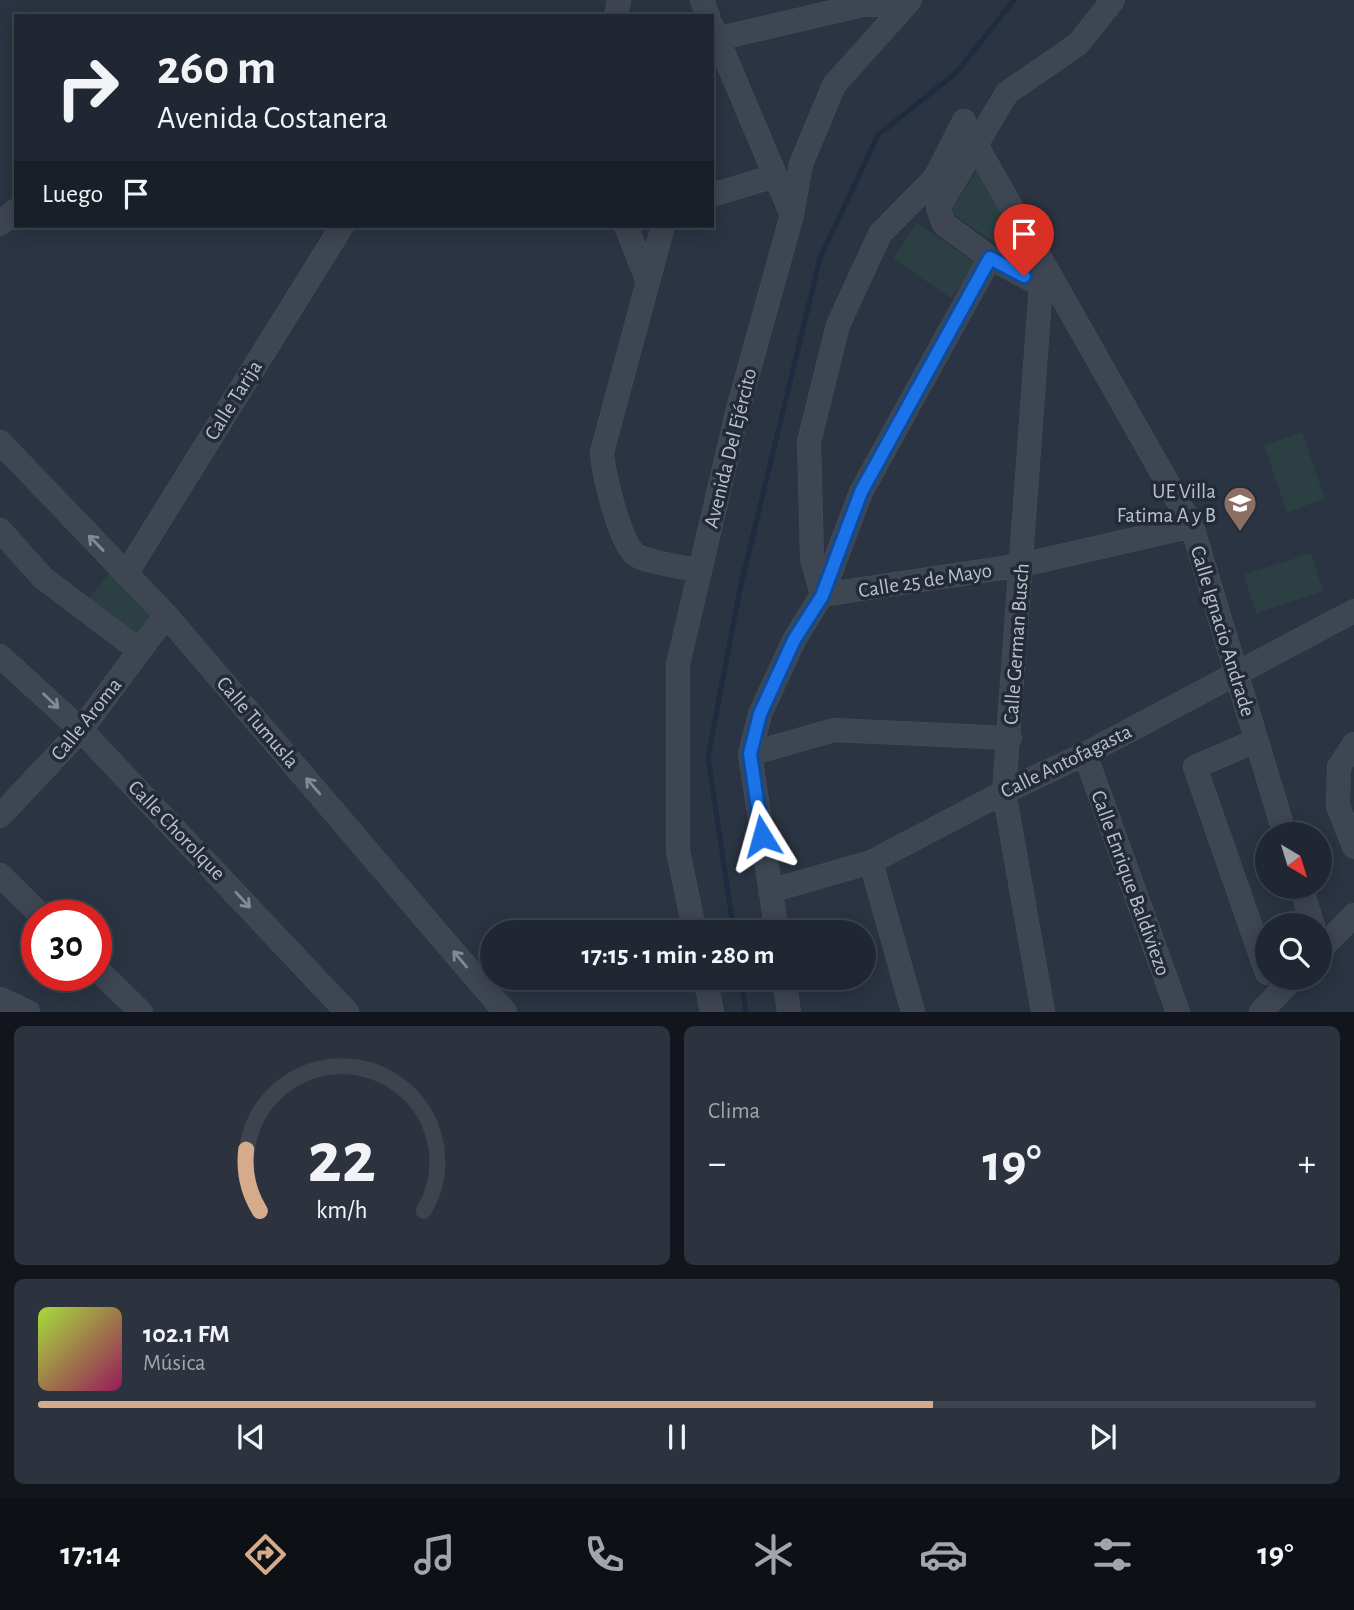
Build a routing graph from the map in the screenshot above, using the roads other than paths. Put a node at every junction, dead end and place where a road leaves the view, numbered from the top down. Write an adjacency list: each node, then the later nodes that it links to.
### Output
1 (1113, 0): 5 (street)
2 (908, 1): 3 (street); 9 (street, Avenida Del Ejército)
3 (714, 35): 6 (street)
4 (964, 121): 23 (street)
5 (975, 143): 14 (street); 16 (street, Calle Ignacio Andrade)
6 (775, 176): 7 (street); 9 (street)
7 (714, 194)
8 (14, 212): 10 (street)
9 (792, 215): 21 (street, Avenida Del Ejército)
10 (0, 224)
11 (341, 228): 22 (street, Calle Tarija)
12 (629, 228): 15 (street)
13 (662, 228): 15 (street)
14 (990, 258): 16 (street); 23 (street)
15 (648, 282): 21 (street)
16 (1046, 282): 18 (street, Calle Ignacio Andrade); 20 (street, Calle German Busch)
17 (0, 442): 22 (street, Calle Tumusla, one-way to 17)
18 (1192, 526): 20 (street, Calle 25 de Mayo); 28 (street, Calle Ignacio Andrade)
19 (0, 530): 26 (street)
20 (1021, 565): 23 (street, Calle 25 de Mayo); 30 (street, Calle German Busch)
21 (700, 571): 44 (street, Avenida Del Ejército)
22 (126, 574): 25 (street, Calle Tumusla)
23 (822, 596): 33 (street)
24 (1354, 611): 28 (street, Calle Antofagasta)
25 (166, 615): 26 (street, Calle Aroma); 55 (street, Calle Tumusla, one-way to 25)
26 (140, 651): 29 (street, Calle Aroma)
27 (0, 656): 29 (street, Calle Chorolque, one-way to 29)
28 (1237, 674): 31 (street, Calle Ignacio Andrade); 34 (street, Calle Antofagasta)
29 (81, 730): 36 (street, Calle Aroma); 54 (street, Calle Chorolque, one-way to 54)
30 (1010, 738): 33 (street); 35 (street, Calle German Busch)
31 (1255, 741): 37 (street, Calle Ignacio Andrade); 47 (street)
32 (1354, 744): 38 (street)
33 (750, 754): 41 (street)
34 (1085, 754): 35 (street, Calle Antofagasta); 60 (street, Calle Enrique Baldiviezo)
35 (1004, 792): 39 (street, Calle Antofagasta); 59 (street, Calle German Busch)
36 (0, 816)
37 (1280, 822)
38 (1354, 847)
39 (871, 862): 41 (street, Calle Antofagasta); 58 (street)
40 (0, 876): 42 (street)
41 (770, 891): 45 (street)
42 (25, 900)
43 (1354, 915): 46 (street)
44 (692, 920)
45 (775, 920)
46 (1332, 937)
47 (1255, 939)
48 (112, 984): 53 (street)
49 (707, 990): 56 (street)
50 (786, 990): 57 (street)
51 (0, 999): 52 (street)
52 (28, 1012)
53 (141, 1012)
54 (346, 1012)
55 (505, 1012)
56 (712, 1012)
57 (789, 1012)
58 (913, 1012)
59 (1043, 1012)
60 (1178, 1012)

